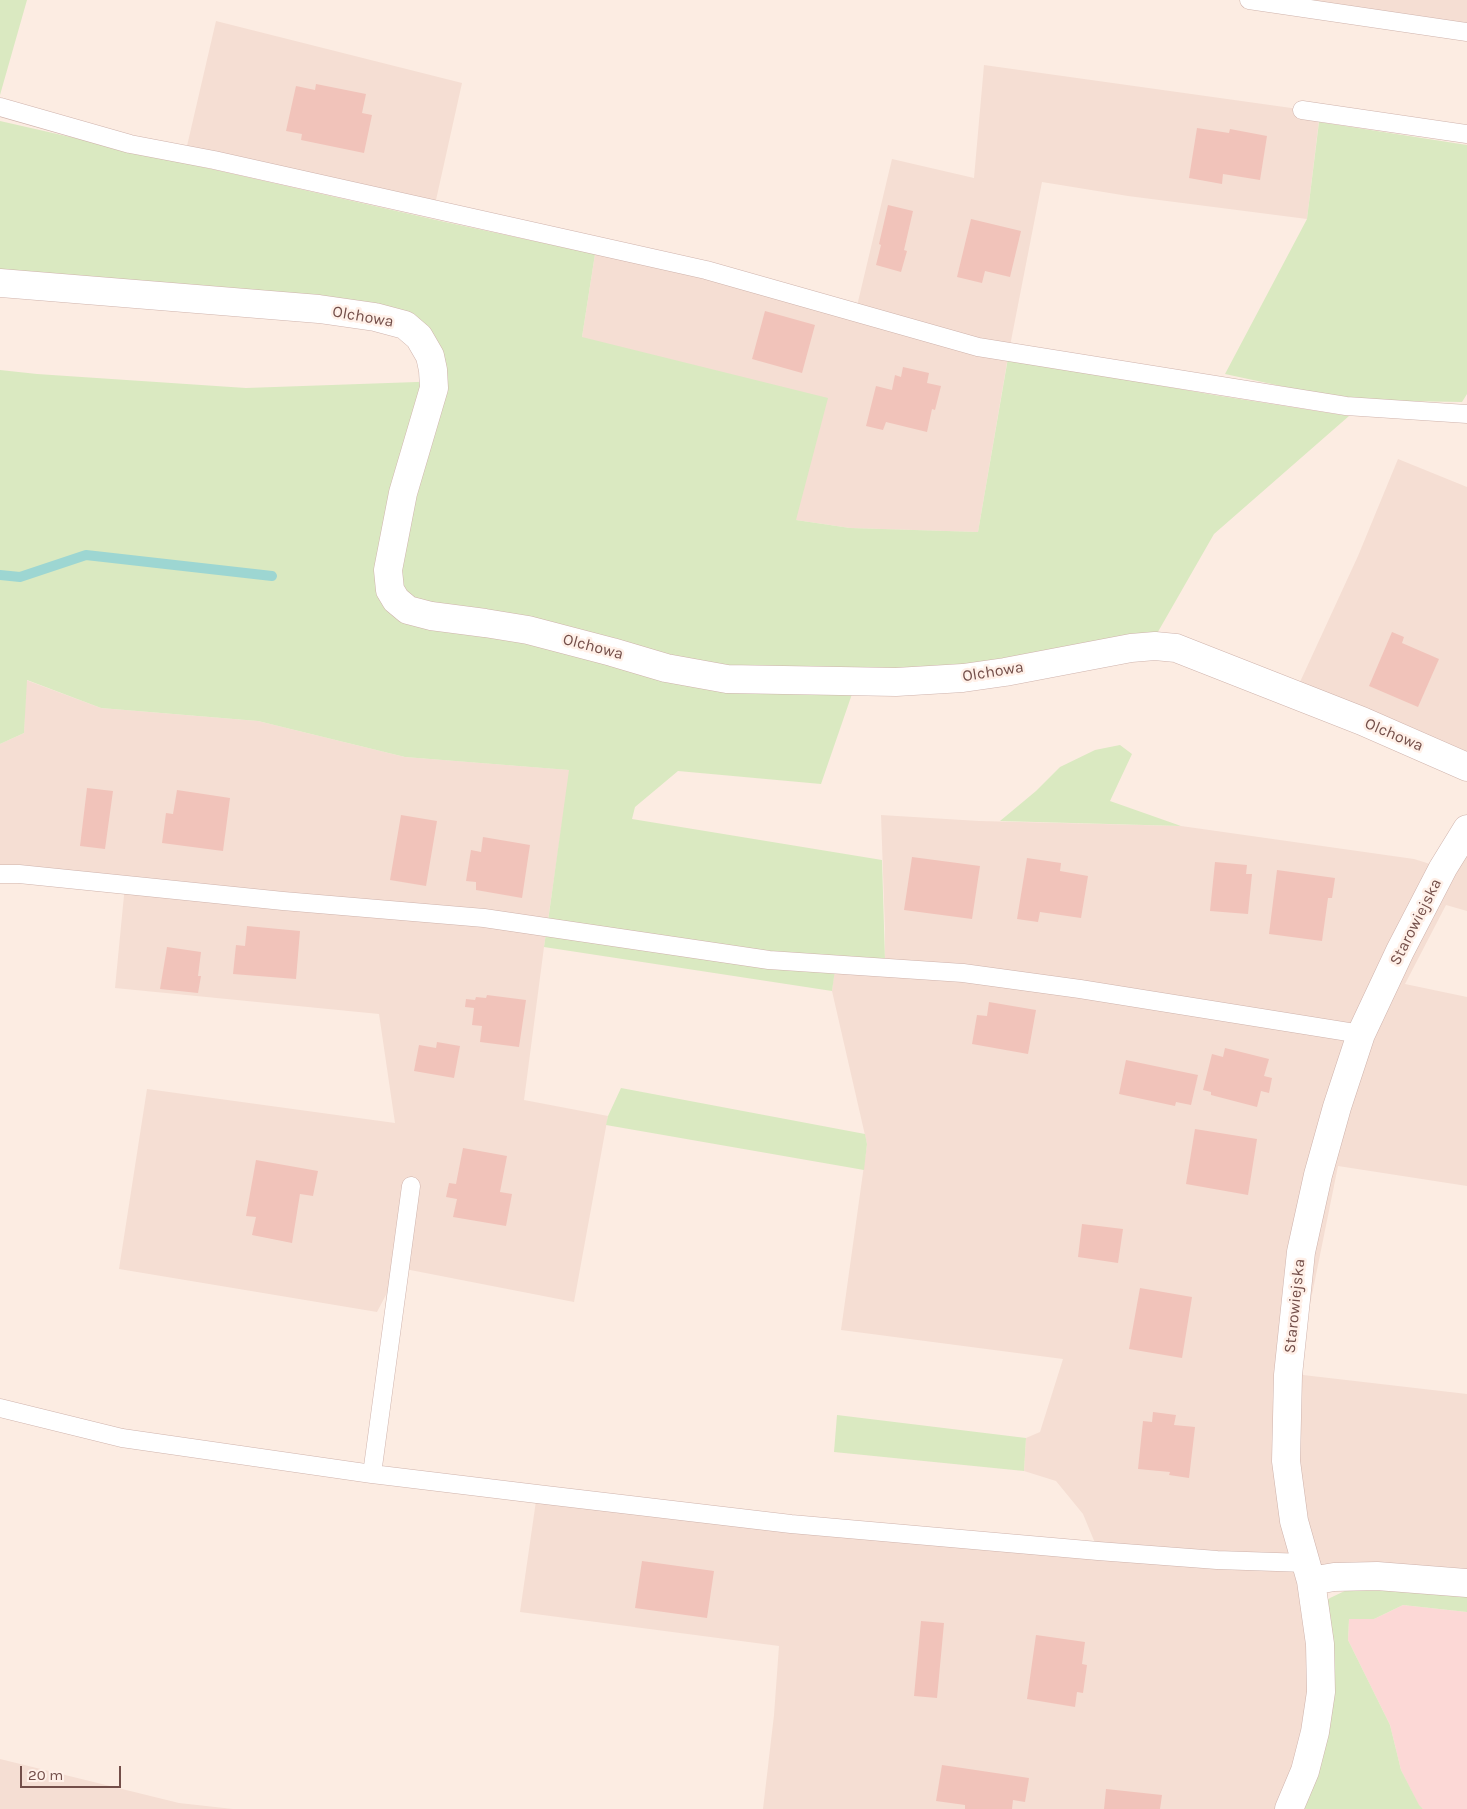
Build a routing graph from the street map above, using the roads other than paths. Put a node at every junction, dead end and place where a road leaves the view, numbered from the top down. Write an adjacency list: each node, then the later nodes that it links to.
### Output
1 (1249, 0): 2 (lane)
2 (1467, 32)
3 (0, 107): 7 (lane)
4 (1302, 110): 5 (lane)
5 (1467, 134)
6 (0, 283): 8 (street, Olchowa)
7 (1467, 414)
8 (1467, 767)
9 (1467, 829): 11 (street, Starowiejska)
10 (0, 874): 11 (lane)
11 (1361, 1034): 15 (street, Starowiejska)
12 (411, 1186): 14 (lane)
13 (0, 1408): 14 (lane)
14 (372, 1474): 15 (lane)
15 (1309, 1572): 16 (street); 17 (street, Starowiejska)
16 (1467, 1583)
17 (1290, 1809)

